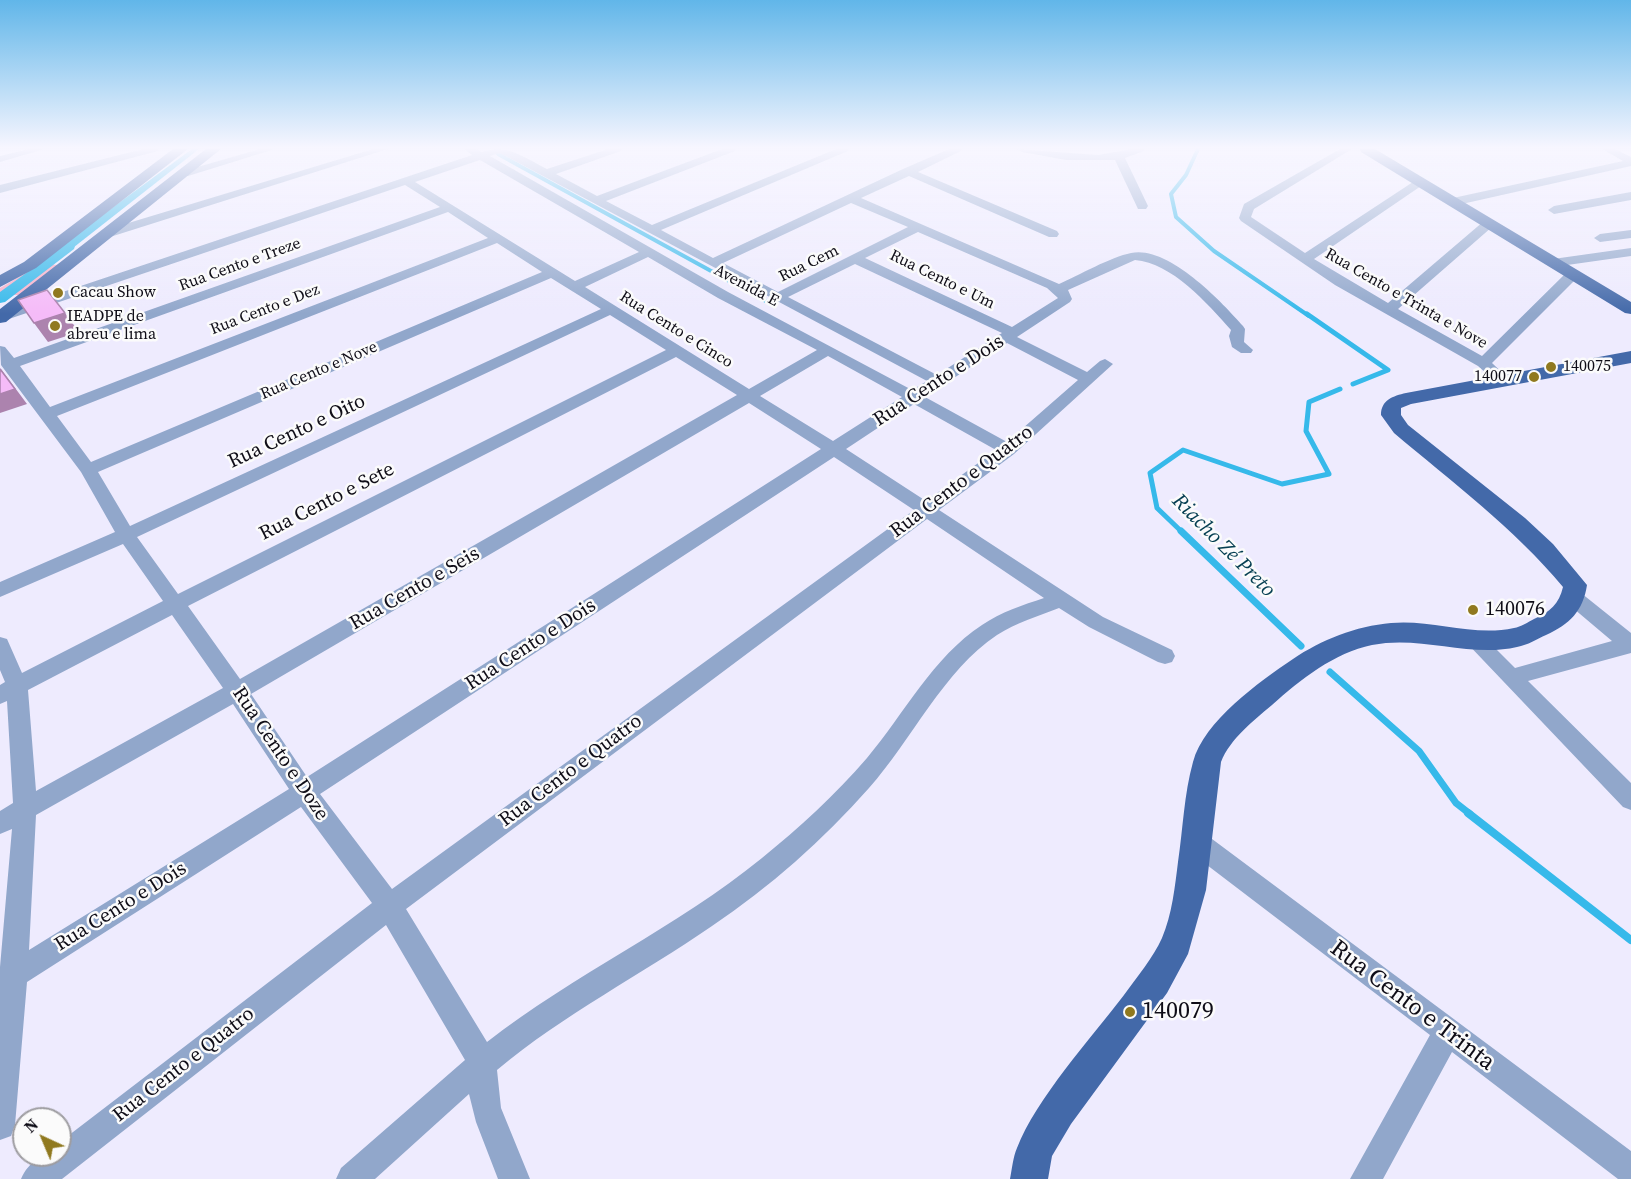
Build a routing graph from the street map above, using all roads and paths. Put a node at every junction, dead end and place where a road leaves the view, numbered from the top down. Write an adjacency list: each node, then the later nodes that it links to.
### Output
1 (109, 204): 34 (main road)
2 (145, 204): 21 (main road)
3 (203, 204): 21 (street)
4 (338, 204): 41 (street)
5 (443, 204): 16 (street, Rua Cento e Cinco)
6 (566, 204): 26 (street, Avenida E)
7 (603, 204): 20 (street, Avenida E)
8 (712, 204): 20 (street)
9 (841, 204): 30 (street)
10 (864, 204): 19 (street)
11 (984, 204): 22 (street)
12 (1253, 204): 29 (street, Rua Cento e Trinta e Nove)
13 (1387, 204): 29 (street)
14 (1455, 204): 18 (main road)
15 (1587, 204): 17 (street)
16 (449, 208): 25 (street, Rua Cento e Cinco); 46 (street, Rua Cento e Treze)
17 (1554, 210)
18 (1488, 224): 31 (main road); 40 (street)
19 (918, 227): 28 (street, Rua Cem); 36 (street)
20 (651, 230): 30 (street, Avenida E)
21 (106, 234): 41 (main road)
22 (1053, 234)
23 (1631, 234): 24 (street)
24 (1600, 238)
25 (496, 239): 32 (street, Rua Cento e Cinco); 54 (street, Rua Cento e Dez)
26 (649, 252): 35 (street); 43 (street, Avenida E)
27 (1631, 252): 31 (street)
28 (856, 259): 37 (street, Rua Cem); 42 (street, Rua Cento e Um)
29 (1305, 259): 40 (street, Rua Cento e Trinta e Nove)
30 (713, 263): 37 (street, Avenida E)
31 (1553, 263): 33 (main road)
32 (551, 273): 35 (street, Rua Cento e Cinco); 57 (street, Rua Cento e Nove)
33 (1573, 274): 38 (main road); 48 (street)
34 (0, 282)
35 (573, 286): 39 (street, Rua Cento e Cinco)
36 (1059, 296): 42 (street, Rua Cento e Dois); 44 (street, Rua Cento e Dois)
37 (778, 297): 50 (street, Avenida E)
38 (1630, 308)
39 (610, 310): 45 (street, Rua Cento e Cinco); 59 (street, Rua Cento e Oito)
40 (1388, 310): 48 (street, Rua Cento e Trinta e Nove)
41 (0, 318)
42 (1010, 335): 49 (street, Rua Cento e Um); 50 (street, Rua Cento e Dois)
43 (828, 350): 52 (street, Rua Cento e Seis); 53 (street, Avenida E)
44 (1246, 350)
45 (676, 351): 52 (street, Rua Cento e Cinco); 63 (street, Rua Cento e Sete)
46 (4, 357): 54 (street, Rua Cento e Doze)
47 (1631, 357): 51 (main road)
48 (1483, 363): 51 (street, Rua Cento e Trinta e Nove)
49 (1097, 372): 56 (street, Rua Cento e Quatro)
50 (938, 381): 53 (street, Rua Cento e Dois)
51 (1503, 381): 61 (main road)
52 (748, 397): 55 (street, Rua Cento e Cinco); 70 (street, Rua Cento e Seis)
53 (914, 398): 55 (street, Rua Cento e Dois); 56 (street, Avenida E)
54 (48, 414): 57 (street, Rua Cento e Doze)
55 (834, 449): 58 (street, Rua Cento e Cinco); 71 (street, Rua Cento e Dois)
56 (1008, 450): 58 (street, Rua Cento e Quatro)
57 (88, 470): 59 (street, Rua Cento e Doze)
58 (926, 510): 62 (street, Rua Cento e Cinco); 76 (street, Rua Cento e Quatro)
59 (126, 535): 60 (street, Rua Cento e Oito); 63 (street, Rua Cento e Doze)
60 (0, 590)
61 (1574, 592): 64 (main road); 65 (street)
62 (1061, 599): 67 (street, Rua Cento e Cinco); 79 (street)
63 (175, 604): 69 (street, Rua Cento e Sete); 70 (street, Rua Cento e Doze)
64 (1473, 639): 68 (street); 75 (main road)
65 (1630, 644): 68 (street)
66 (0, 645): 69 (street)
67 (1166, 656)
68 (1513, 676): 72 (street)
69 (8, 690): 73 (street)
70 (237, 692): 71 (street, Rua Cento e Doze); 73 (street, Rua Cento e Seis)
71 (304, 792): 76 (street, Rua Cento e Doze); 77 (street, Rua Cento e Dois)
72 (1631, 799)
73 (25, 808): 74 (street, Rua Cento e Seis); 77 (street)
74 (0, 823)
75 (1195, 841): 78 (street, Rua Cento e Trinta); 85 (main road)
76 (389, 906): 79 (street, Rua Cento e Doze); 82 (street, Rua Cento e Quatro)
77 (7, 978): 80 (street)
78 (1447, 1033): 81 (street, Rua Cento e Trinta); 86 (street)
79 (483, 1063): 83 (street); 84 (street)
80 (0, 1125)
81 (1631, 1170)
82 (37, 1179)
83 (351, 1179)
84 (514, 1179)
85 (1029, 1179)
86 (1366, 1179)

